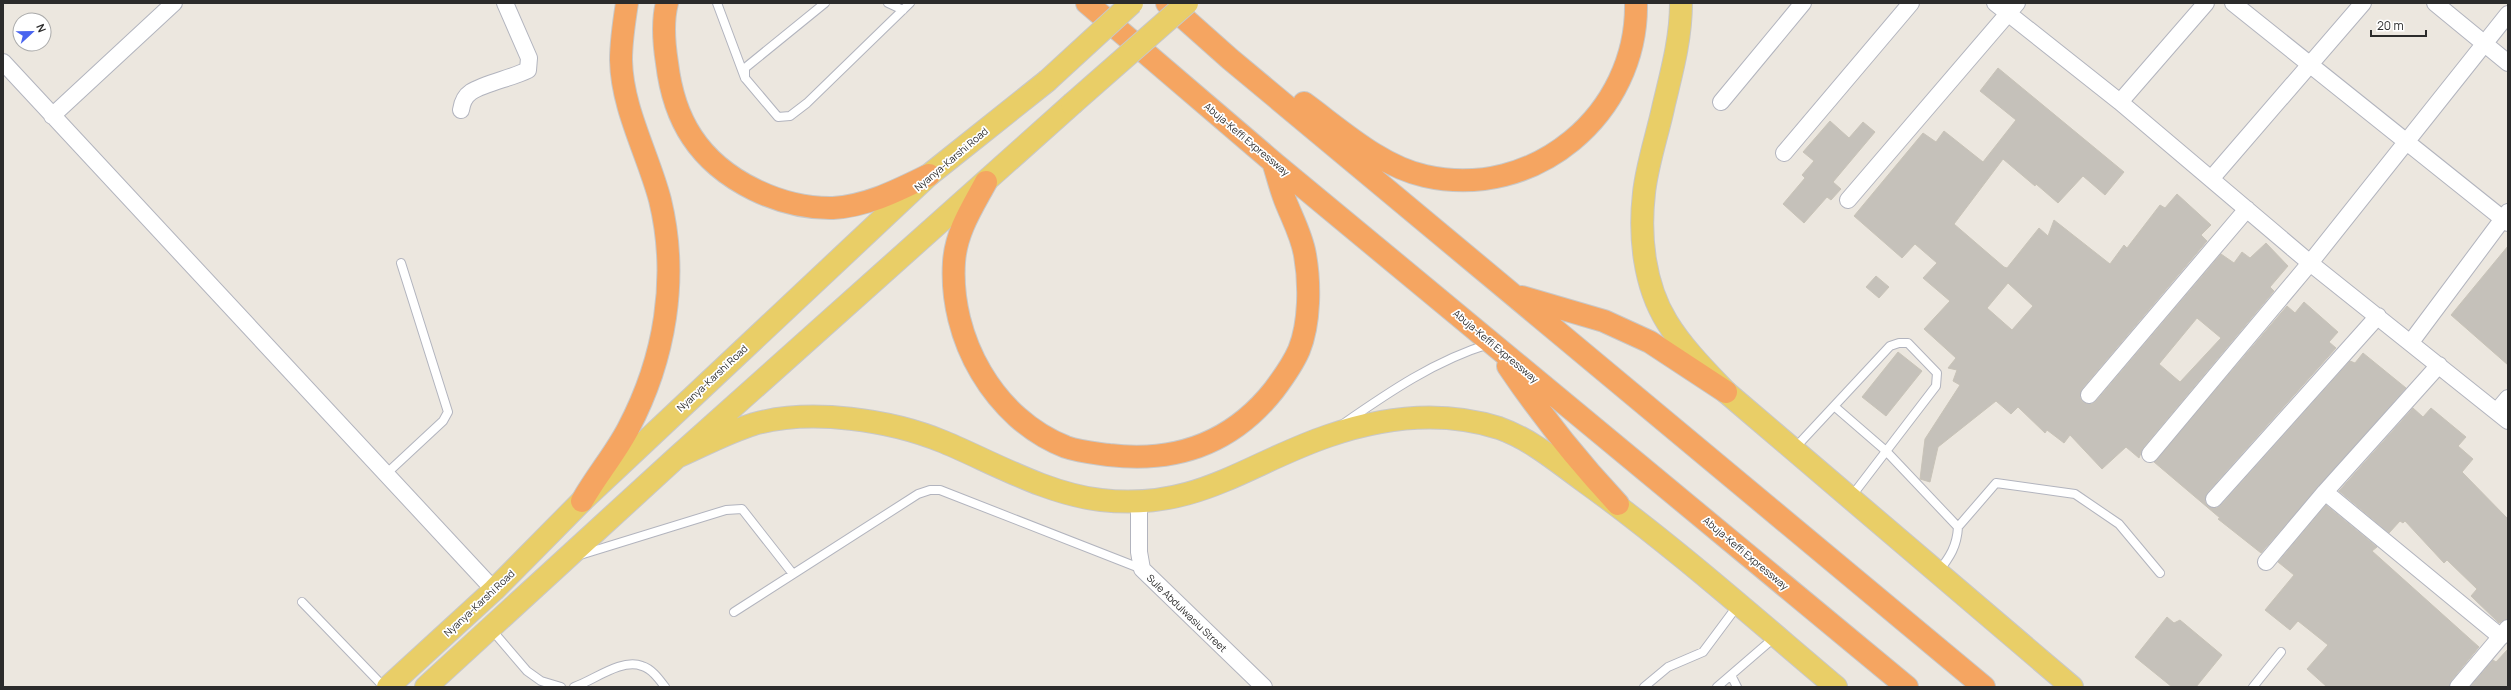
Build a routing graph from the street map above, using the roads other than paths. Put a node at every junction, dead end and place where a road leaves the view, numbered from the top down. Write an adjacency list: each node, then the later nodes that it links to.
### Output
1 (174, 3): 34 (street)
2 (505, 3): 33 (street)
3 (627, 3): 65 (highway)
4 (667, 3): 38 (highway)
5 (716, 3): 30 (lane)
6 (825, 3): 30 (lane)
7 (888, 3): 23 (lane)
8 (910, 3): 23 (lane)
9 (1087, 3): 37 (highway, Abuja-Keffi Expressway)
10 (1132, 3): 38 (main road, Nyanya-Karshi Road, bridge)
11 (1167, 3): 26 (highway)
12 (1187, 3): 40 (main road, bridge)
13 (1636, 3): 26 (highway)
14 (1681, 3): 51 (main road)
15 (1803, 3): 31 (street)
16 (1911, 3): 36 (street)
17 (1995, 3): 22 (street)
18 (2206, 3): 32 (street)
19 (2233, 3): 29 (street)
20 (2363, 3): 29 (street)
21 (2435, 3): 25 (street)
22 (2013, 8): 32 (street); 41 (street)
23 (903, 10): 30 (lane)
24 (2508, 14): 25 (street)
25 (2484, 44): 28 (street); 35 (street)
26 (1230, 59): 46 (highway)
27 (3, 62): 34 (street)
28 (2508, 63)
29 (2310, 64): 35 (street); 39 (street)
30 (745, 78)
31 (1722, 102)
32 (2120, 102): 39 (street)
33 (460, 110)
34 (52, 116): 61 (street)
35 (2407, 141): 43 (street); 45 (street)
36 (1784, 153)
37 (1272, 162): 40 (highway); 49 (highway, Abuja-Keffi Expressway)
38 (929, 175): 65 (main road, Nyanya-Karshi Road)
39 (2211, 179): 42 (street)
40 (986, 182): 60 (main road)
41 (1848, 200)
42 (2247, 209): 45 (street); 52 (street)
43 (2506, 218): 48 (street)
44 (401, 263): 61 (lane)
45 (2310, 263): 47 (street); 59 (street)
46 (1514, 294): 51 (highway); 96 (highway)
47 (2378, 316): 48 (street); 64 (street)
48 (2411, 342): 50 (street)
49 (1492, 343): 56 (lane); 67 (highway); 95 (highway, Abuja-Keffi Expressway)
50 (2439, 365): 55 (street); 62 (street)
51 (1726, 392): 57 (main road)
52 (2089, 395)
53 (2508, 398): 55 (street)
54 (1834, 406): 57 (lane); 58 (lane); 58 (lane)
55 (2502, 416)
56 (1325, 437): 66 (main road); 67 (main road)
57 (1793, 450): 63 (main road)
58 (1886, 451): 63 (lane); 68 (lane)
59 (2150, 454)
60 (677, 457): 66 (main road); 69 (main road)
61 (386, 474): 75 (street)
62 (2325, 492): 70 (street); 80 (street)
63 (1850, 499): 72 (main road)
64 (2214, 499)
65 (582, 500): 75 (main road, Nyanya-Karshi Road)
66 (1139, 502): 71 (street, Sule Abdulwasiu Street)
67 (1618, 504): 77 (main road)
68 (1958, 527): 72 (lane); 73 (lane)
69 (564, 560): 74 (lane); 79 (main road)
70 (2266, 562)
71 (1142, 569): 74 (lane); 90 (street, Sule Abdulwasiu Street)
72 (1937, 573): 97 (main road)
73 (2160, 573)
74 (793, 574): 78 (lane)
75 (494, 590): 85 (main road, Nyanya-Karshi Road)
76 (302, 602): 84 (lane)
77 (1738, 605): 81 (main road); 91 (lane)
78 (734, 612)
79 (490, 628): 86 (main road); 87 (lane)
80 (2504, 632): 99 (street)
81 (1776, 636): 83 (lane); 94 (main road)
82 (2281, 652): 98 (lane)
83 (1731, 675): 92 (lane); 93 (lane)
84 (384, 687)
85 (388, 687)
86 (426, 687)
87 (561, 687)
88 (574, 687): 89 (lane)
89 (665, 687)
90 (1264, 687)
91 (1644, 687)
92 (1718, 687)
93 (1737, 687)
94 (1836, 687)
95 (1907, 687)
96 (1984, 687)
97 (2072, 687)
98 (2253, 687)
99 (2458, 687)

